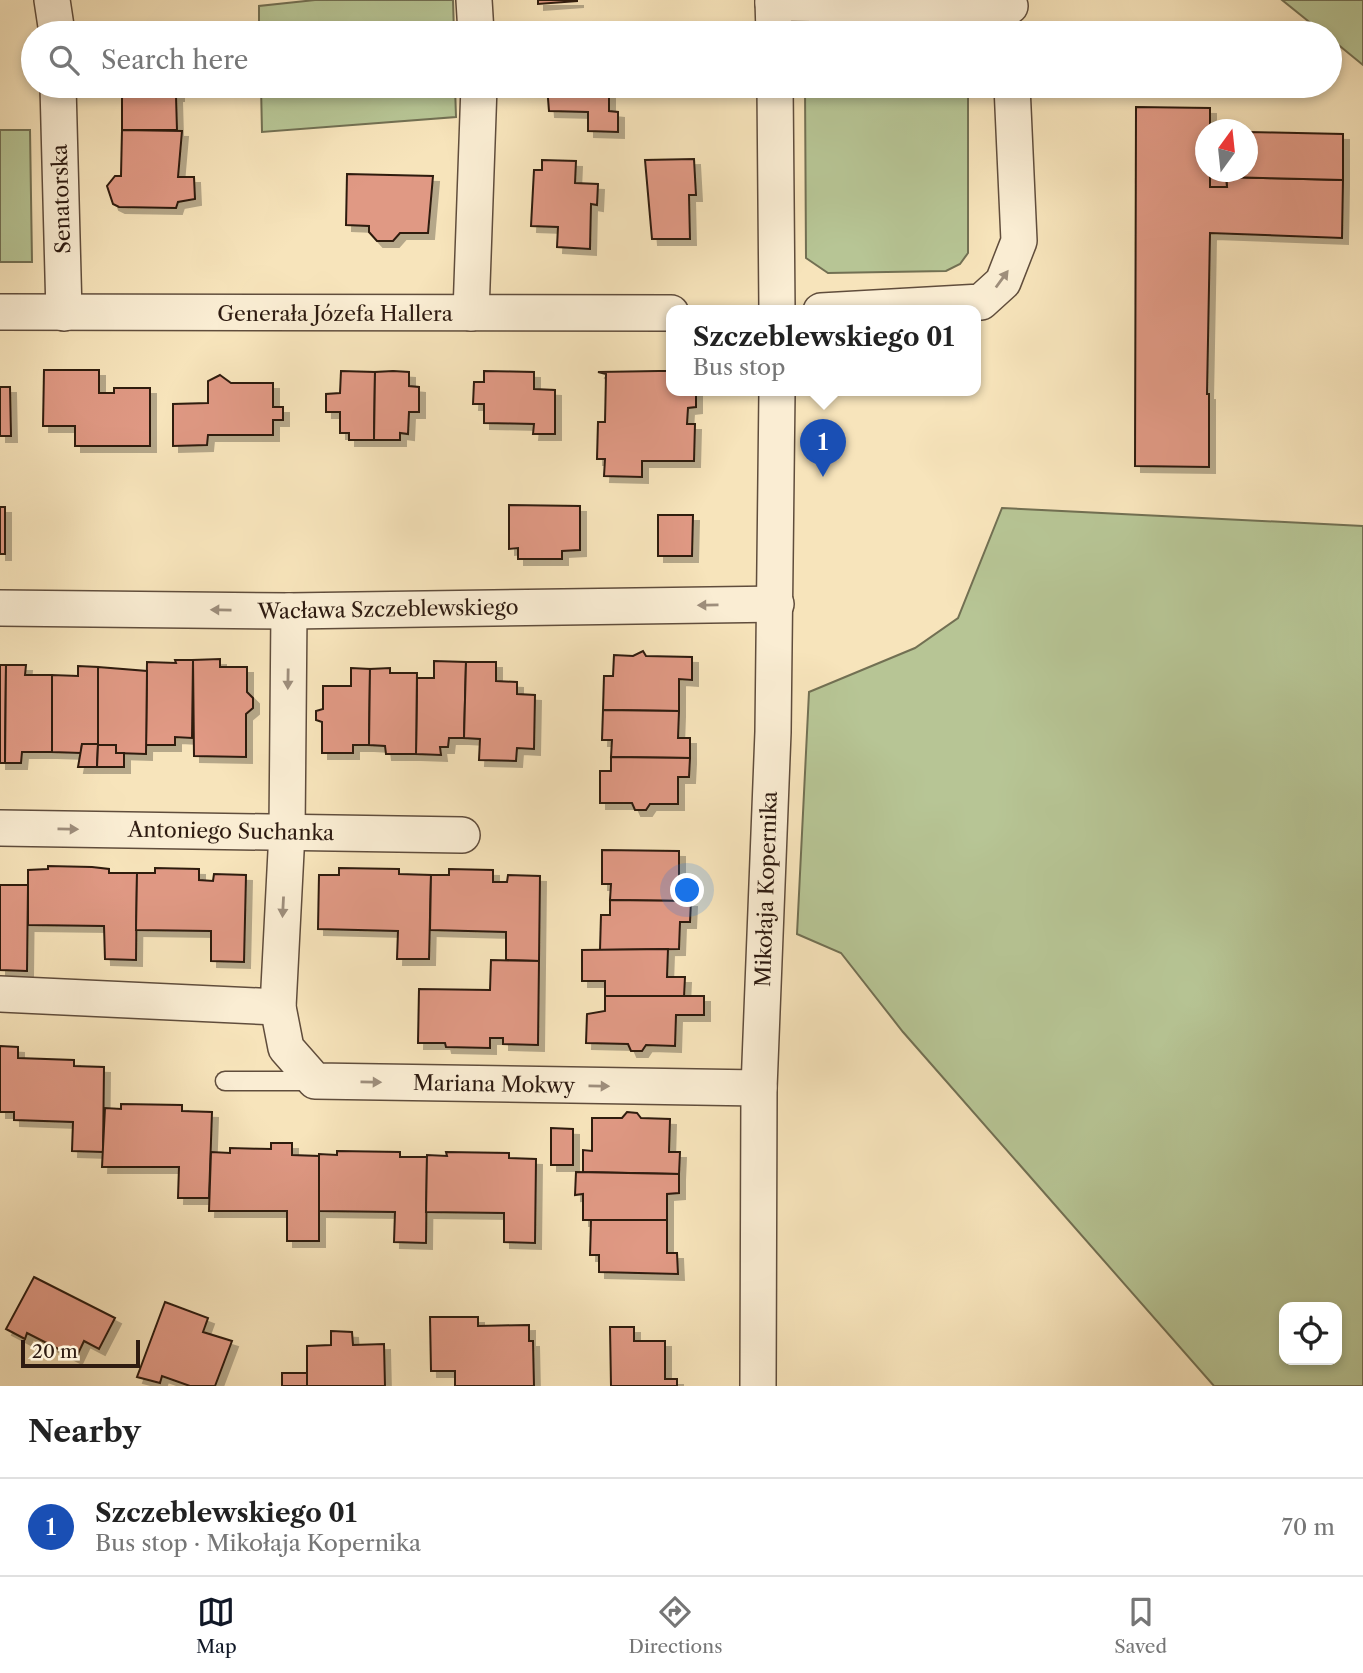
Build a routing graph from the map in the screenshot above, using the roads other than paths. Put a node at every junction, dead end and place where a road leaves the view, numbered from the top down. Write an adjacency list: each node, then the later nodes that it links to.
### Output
1 (52, 0): 5 (street)
2 (474, 0): 6 (street)
3 (774, 12): 4 (street)
4 (1010, 13)
5 (55, 21)
6 (475, 21)
7 (58, 98): 14 (street, Senatorska)
8 (479, 98): 15 (street)
9 (775, 98): 11 (street)
10 (1013, 98): 12 (street, one-way to 10)
11 (777, 305)
12 (928, 305)
13 (0, 312): 14 (street, Generała Józefa Hallera)
14 (64, 313): 15 (street, Generała Józefa Hallera)
15 (471, 313): 16 (street, Generała Józefa Hallera)
16 (666, 313)
17 (777, 396): 18 (street, Mikołaja Kopernika)
18 (776, 604): 20 (street, Wacława Szczeblewskiego, one-way to 20); 28 (street, Mikołaja Kopernika)
19 (0, 608): 20 (street, Wacława Szczeblewskiego, one-way to 19)
20 (289, 611): 22 (street, one-way to 22)
21 (0, 828): 22 (street, Antoniego Suchanka, one-way to 22)
22 (287, 832): 23 (street, Antoniego Suchanka); 25 (street, one-way to 25)
23 (462, 835)
24 (0, 994): 25 (street)
25 (278, 1007): 27 (street)
26 (225, 1081): 27 (lane)
27 (315, 1082): 28 (street, Mariana Mokwy, one-way to 28)
28 (759, 1088): 29 (street, Mikołaja Kopernika)
29 (758, 1386)

